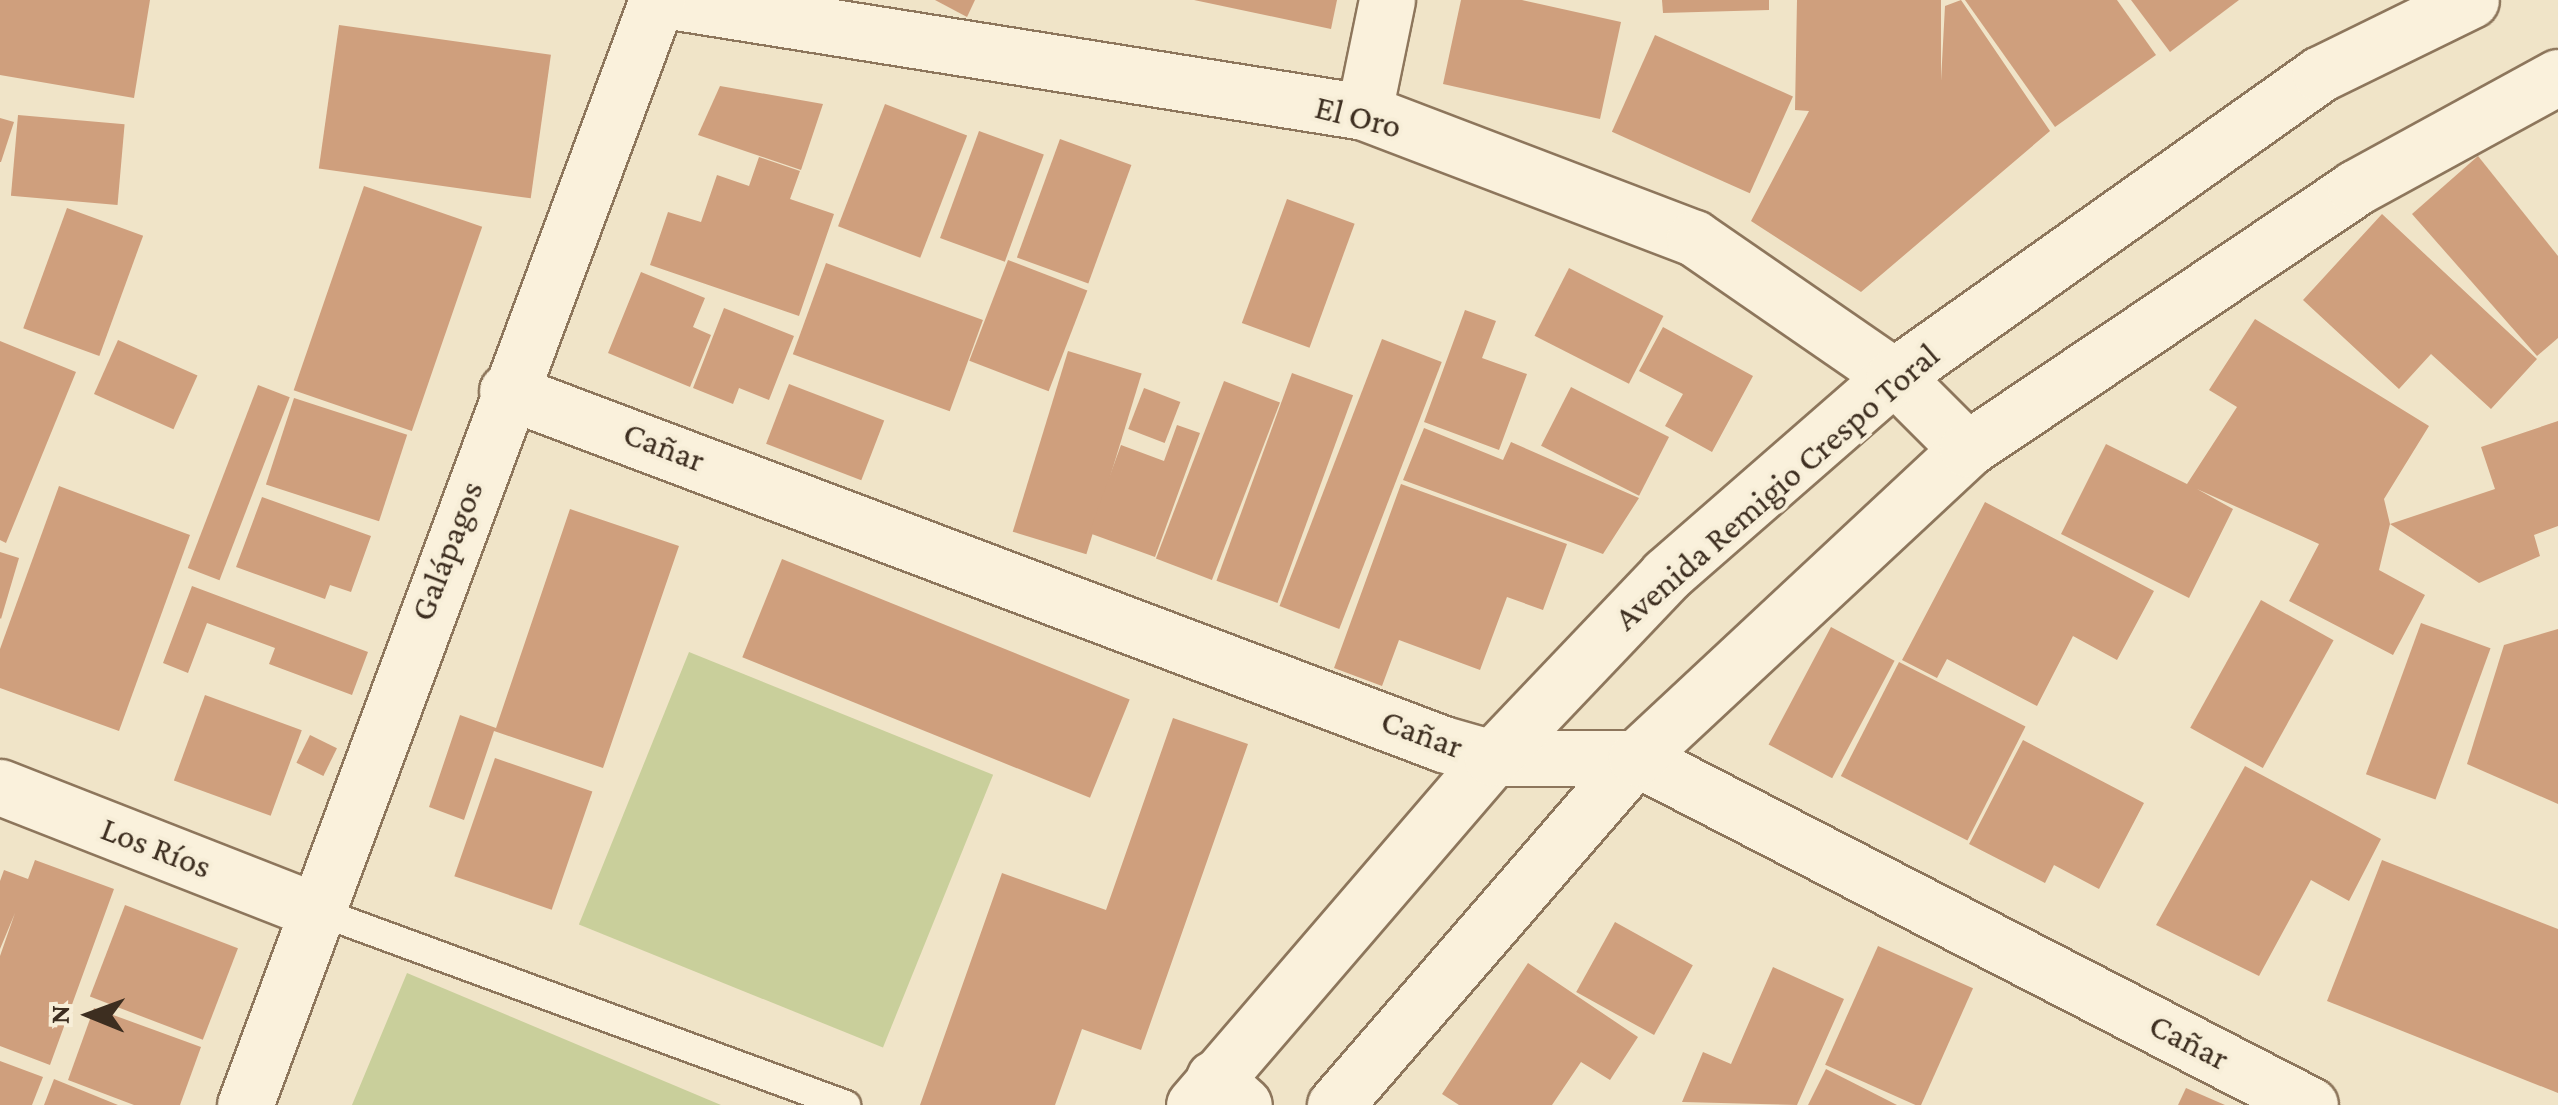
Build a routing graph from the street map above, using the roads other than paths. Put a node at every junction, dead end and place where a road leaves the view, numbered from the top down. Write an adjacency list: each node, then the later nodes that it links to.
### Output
1 (661, 0): 5 (street, El Oro); 7 (street, Galápagos)
2 (1386, 0): 5 (street)
3 (2471, 0): 6 (street, Avenida Remigio Crespo Toral)
4 (2558, 77): 8 (street)
5 (1364, 112): 6 (street, El Oro)
6 (1894, 376): 8 (street, El Oro); 9 (street, Avenida Remigio Crespo Toral)
7 (507, 391): 9 (street, Cañar); 12 (street, Galápagos)
8 (1967, 449): 10 (street)
9 (1492, 758): 10 (street, Cañar); 13 (street, Avenida Remigio Crespo Toral)
10 (1636, 758): 16 (street); 17 (street, Cañar)
11 (0, 788): 12 (street, Los Ríos)
12 (312, 909): 14 (street, Galápagos); 15 (lane)
13 (1217, 1096)
14 (245, 1105)
15 (846, 1105)
16 (1335, 1105)
17 (2310, 1105)

